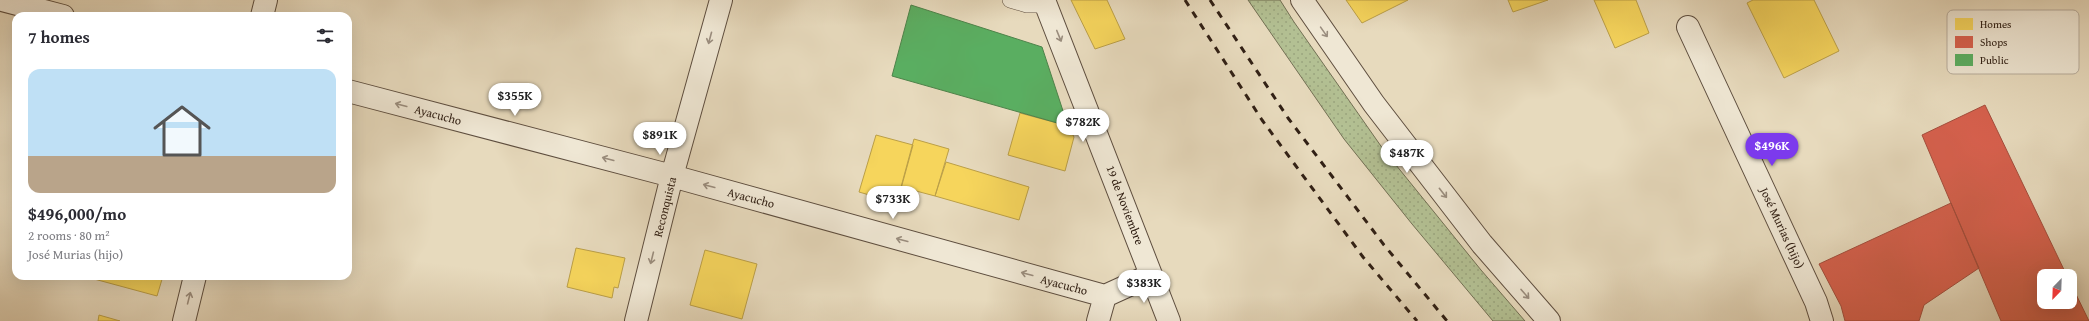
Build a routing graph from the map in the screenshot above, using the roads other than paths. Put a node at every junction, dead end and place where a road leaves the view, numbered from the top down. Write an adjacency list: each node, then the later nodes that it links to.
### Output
1 (2, 0): 7 (street)
2 (266, 0): 8 (street)
3 (721, 0): 11 (street, Reconquista, one-way to 11)
4 (1010, 0): 6 (lane)
5 (1302, 0): 19 (street, one-way to 19)
6 (1045, 3): 12 (street, 19 de Noviembre, one-way to 12)
7 (48, 12)
8 (263, 12)
9 (1688, 27): 20 (street, José Murias (hijo))
10 (352, 92): 11 (street, Ayacucho, one-way to 10)
11 (672, 176): 14 (street, Ayacucho, one-way to 11); 16 (street, Reconquista, one-way to 16)
12 (1151, 275): 14 (street); 18 (street, 19 de Noviembre)
13 (194, 280): 15 (street, one-way to 13)
14 (1105, 296): 17 (street)
15 (184, 321)
16 (636, 321)
17 (1098, 321)
18 (1169, 321)
19 (1549, 321)
20 (1822, 321)

